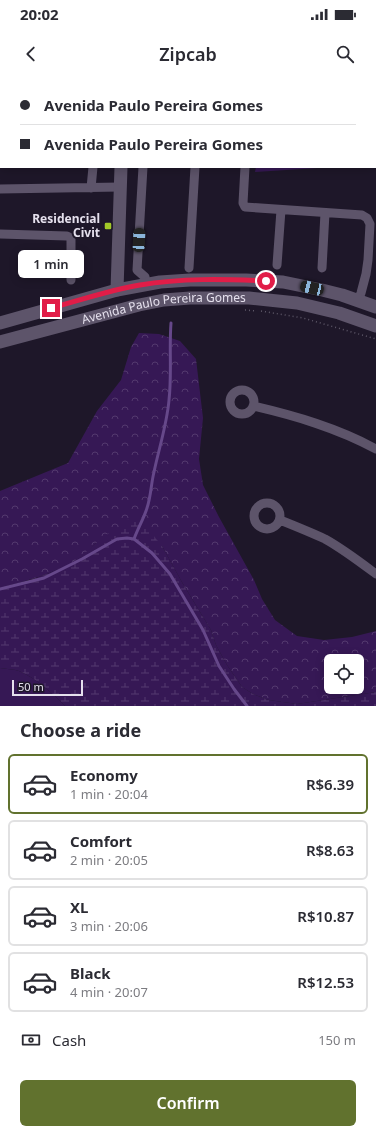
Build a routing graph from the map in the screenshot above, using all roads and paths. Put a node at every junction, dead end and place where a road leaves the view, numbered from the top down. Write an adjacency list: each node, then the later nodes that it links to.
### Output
1 (93, 168): 7 (street)
2 (121, 168): 6 (main road)
3 (143, 168): 16 (street)
4 (195, 168): 13 (street)
5 (245, 168): 9 (street)
6 (120, 187): 7 (street); 17 (main road)
7 (91, 188): 8 (street)
8 (0, 189)
9 (281, 210): 10 (street); 12 (street)
10 (325, 213): 14 (street); 18 (street)
11 (0, 234): 15 (street)
12 (277, 265)
13 (189, 268)
14 (322, 268)
15 (71, 280)
16 (146, 284): 17 (main road, Avenida Paulo Pereira Gomes); 18 (main road, Avenida Paulo Pereira Gomes)
17 (117, 290): 21 (main road, Avenida Paulo Pereira Gomes)
18 (358, 300): 19 (main road, Avenida Paulo Pereira Gomes)
19 (376, 307)
20 (245, 310): 23 (path)
21 (0, 323)
22 (376, 326): 24 (main road, Avenida Paulo Pereira Gomes)
23 (376, 339)
24 (0, 342)
25 (253, 406): 26 (street)
26 (376, 449)
27 (280, 520): 28 (street)
28 (376, 574)

